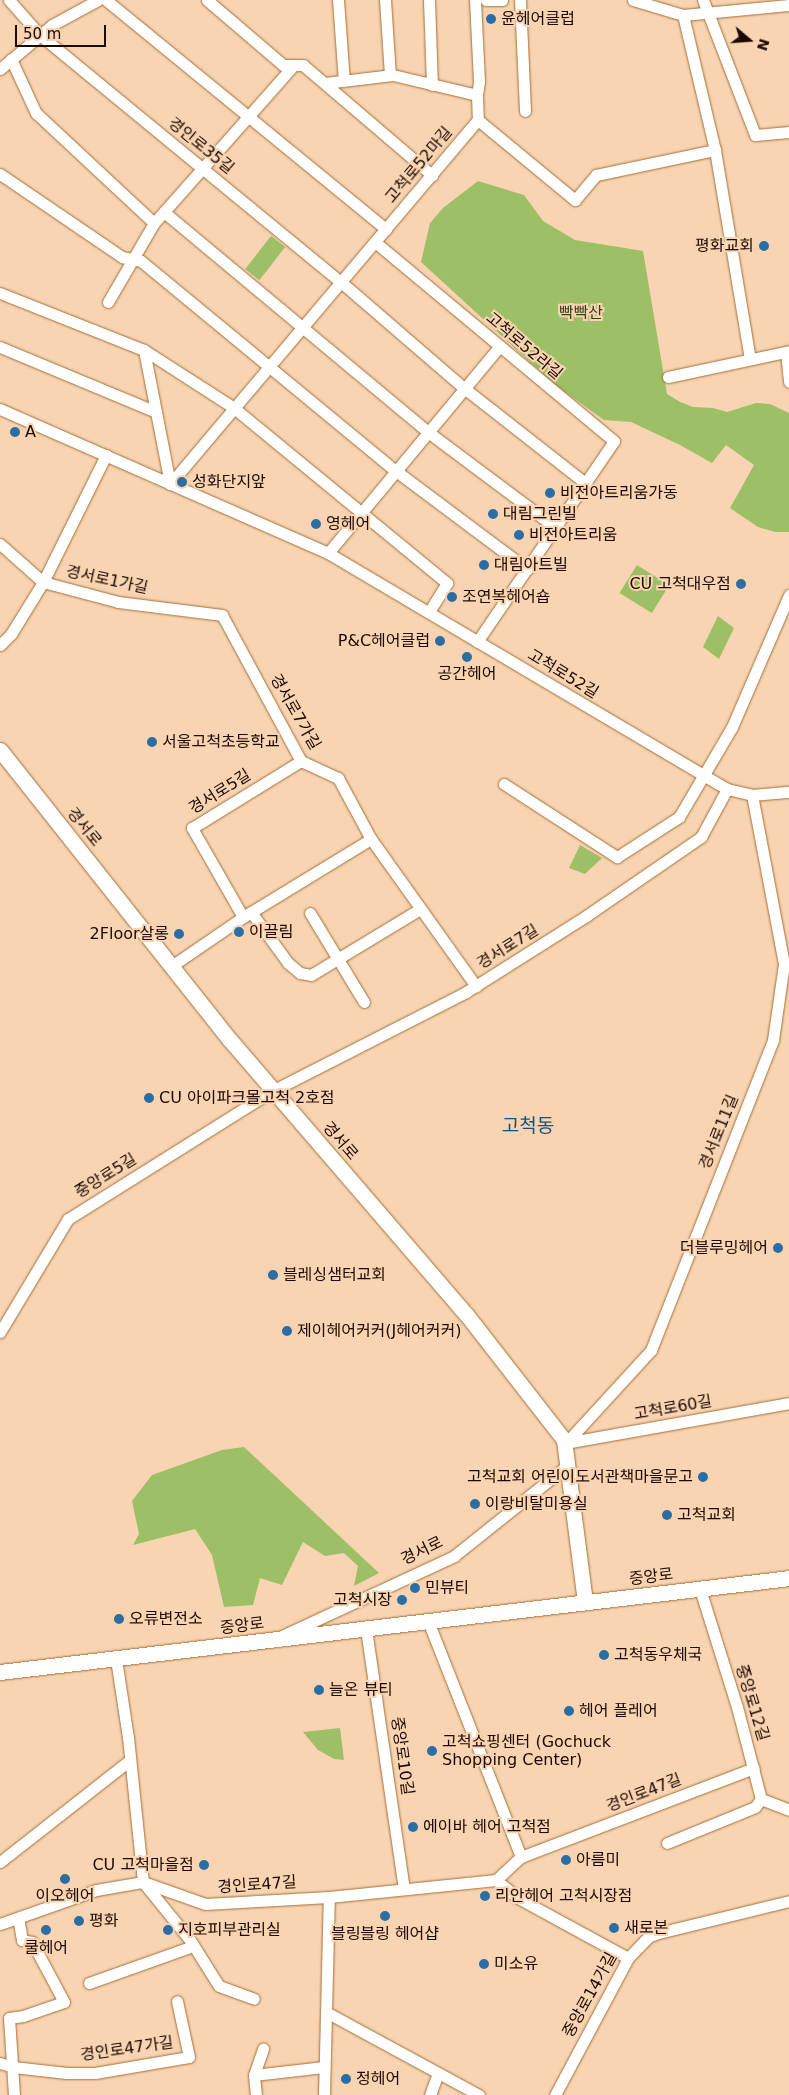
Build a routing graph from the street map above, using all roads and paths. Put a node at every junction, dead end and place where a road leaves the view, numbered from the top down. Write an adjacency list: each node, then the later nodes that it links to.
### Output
1 (9, 0): 17 (street, 경인로35길)
2 (98, 0): 17 (street)
3 (106, 0): 27 (street)
4 (208, 0): 19 (street)
5 (338, 0): 22 (street)
6 (385, 0): 21 (street)
7 (429, 0): 24 (street)
8 (475, 0): 25 (street)
9 (486, 0): 10 (street)
10 (502, 0)
11 (520, 0): 26 (street)
12 (633, 0): 16 (street)
13 (703, 0): 15 (street)
14 (789, 5): 15 (street)
15 (709, 13): 16 (street); 29 (street)
16 (683, 15): 30 (street)
17 (40, 35): 18 (street); 31 (street, 경인로35길)
18 (12, 59): 20 (street); 35 (street)
19 (294, 65): 23 (street); 27 (street)
20 (0, 69)
21 (390, 76): 22 (street); 24 (street)
22 (344, 81): 23 (street)
23 (325, 83): 33 (street)
24 (432, 85): 25 (street)
25 (477, 95): 28 (street)
26 (525, 112)
27 (249, 117): 31 (street); 36 (street)
28 (478, 120): 30 (street); 33 (street, 고척로52마길)
29 (789, 132)
30 (715, 150): 47 (street)
31 (204, 169): 34 (street); 39 (street, 경인로35길)
32 (0, 174): 38 (street)
33 (432, 175): 36 (street, 고척로52마길)
34 (164, 212): 35 (street); 42 (street)
35 (154, 223): 38 (street)
36 (386, 229): 37 (street, 고척로52마길)
37 (375, 242): 39 (street, 고척로52마길); 43 (street, 고척로52라길)
38 (132, 261): 41 (street); 48 (street)
39 (341, 282): 42 (street, 고척로52마길); 51 (street)
40 (0, 293): 45 (street)
41 (108, 302)
42 (304, 326): 48 (street, 고척로52마길); 55 (street)
43 (500, 346): 51 (street); 58 (street, 고척로52라길)
44 (0, 347): 54 (street)
45 (144, 350): 52 (street); 54 (street)
46 (787, 351): 47 (street); 50 (street)
47 (750, 359): 49 (street)
48 (269, 367): 52 (street, 고척로52마길); 57 (street)
49 (668, 377)
50 (789, 382)
51 (464, 388): 55 (street); 58 (street)
52 (234, 408): 59 (street, 고척로52마길); 60 (street)
53 (0, 409): 56 (street, 고척로52길)
54 (156, 412): 59 (street)
55 (428, 432): 57 (street); 61 (street)
56 (106, 456): 59 (street, 고척로52길); 65 (street)
57 (396, 472): 60 (street); 64 (street)
58 (585, 483): 61 (street, 고척로52라길)
59 (170, 484): 63 (street, 고척로52길)
60 (361, 513): 63 (street); 67 (street)
61 (555, 527): 64 (street, 고척로52라길)
62 (0, 544): 65 (street, 경서로1가길)
63 (328, 553): 67 (street, 고척로52길)
64 (527, 569): 69 (street, 고척로52라길)
65 (43, 582): 68 (street, 경서로1가길); 70 (street)
66 (789, 595): 73 (street)
67 (429, 612): 69 (street, 고척로52길)
68 (222, 615): 72 (street, 경서로7가길)
69 (477, 642): 73 (street, 고척로52길)
70 (0, 645)
71 (0, 750): 83 (main road, 경서로)
72 (300, 760): 78 (street, 경서로7가길); 81 (street, 경서로5길)
73 (704, 776): 74 (street); 75 (street, 고척로52길)
74 (504, 784)
75 (726, 790): 77 (street, 고척로52길); 84 (street, 경서로7길)
76 (789, 792): 77 (street, 고척로52길)
77 (752, 795): 89 (street, 경서로11길)
78 (371, 840): 79 (street, 경서로7가길); 81 (street)
79 (420, 909): 82 (street); 84 (street, 경서로7가길)
80 (310, 913): 82 (street)
81 (247, 915): 82 (street); 83 (street)
82 (339, 958): 85 (street)
83 (173, 965): 86 (main road, 경서로)
84 (476, 986): 86 (street, 경서로7길)
85 (364, 1002)
86 (274, 1090): 87 (street, 중앙로5길); 89 (main road, 경서로)
87 (0, 1332)
88 (789, 1403): 89 (street, 고척로60길)
89 (565, 1442): 90 (main road, 경서로)
90 (568, 1465): 93 (main road, 경서로); 96 (street, 경서로)
91 (789, 1578): 92 (main road, 중앙로)
92 (700, 1589): 93 (main road, 중앙로); 100 (street, 중앙로12길)
93 (585, 1602): 94 (main road, 중앙로)
94 (428, 1621): 95 (main road, 중앙로); 104 (street)
95 (366, 1629): 96 (main road, 중앙로); 108 (street, 중앙로10길)
96 (274, 1640): 97 (main road, 중앙로)
97 (116, 1658): 98 (main road, 중앙로); 99 (street)
98 (0, 1672)
99 (130, 1760): 105 (street); 107 (street)
100 (754, 1768): 101 (street, 중앙로12길); 104 (street, 경인로47길)
101 (761, 1799): 102 (street); 103 (street)
102 (789, 1810)
103 (667, 1842)
104 (521, 1857): 106 (street, 경인로47길)
105 (0, 1862)
106 (496, 1880): 108 (street, 경인로47길); 114 (street)
107 (143, 1882): 109 (street, 경인로47길); 111 (street, 경인로47길); 113 (street)
108 (404, 1889): 109 (street, 경인로47길)
109 (330, 1897): 118 (street)
110 (789, 1901): 114 (street, 중앙로14가길)
111 (18, 1918): 112 (street, 경인로47길); 122 (street)
112 (0, 1924)
113 (193, 1946): 115 (street); 116 (street)
114 (628, 1958): 130 (street, 중앙로14가길)
115 (89, 1983)
116 (254, 1999)
117 (177, 2001): 122 (street, 경인로47가길)
118 (326, 2012): 121 (street); 123 (street)
119 (263, 2049): 124 (street)
120 (0, 2063): 122 (street, 경인로47가길)
121 (324, 2067): 124 (street); 127 (street)
122 (13, 2068): 125 (street)
123 (438, 2073): 128 (street); 129 (street)
124 (254, 2075): 126 (street)
125 (14, 2095)
126 (256, 2095)
127 (324, 2095)
128 (430, 2095)
129 (479, 2095)
130 (555, 2095)

